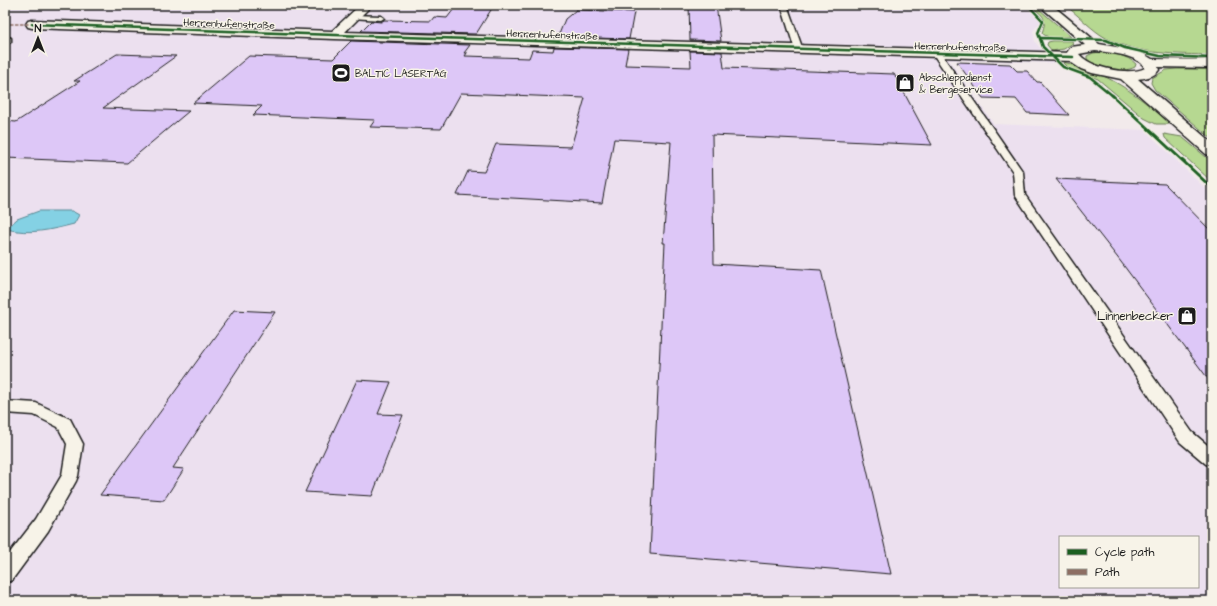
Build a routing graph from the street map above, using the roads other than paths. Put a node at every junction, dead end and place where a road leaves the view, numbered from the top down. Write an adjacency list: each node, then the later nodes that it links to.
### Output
1 (366, 5): 4 (street)
2 (784, 5): 11 (lane)
3 (1045, 5): 10 (street)
4 (354, 17): 5 (lane); 7 (street)
5 (381, 18)
6 (32, 24): 7 (street, Herrenhufenstraße)
7 (335, 35): 11 (street, Herrenhufenstraße)
8 (5, 38): 9 (lane)
9 (5, 41)
10 (1094, 47): 13 (street); 14 (street)
11 (799, 50): 12 (street, Herrenhufenstraße)
12 (937, 54): 13 (street, Herrenhufenstraße); 19 (lane)
13 (1073, 57): 16 (street)
14 (1149, 63): 15 (street); 16 (street)
15 (1212, 64)
16 (1125, 75): 17 (street)
17 (1212, 151)
18 (5, 407): 20 (lane)
19 (1212, 459)
20 (5, 574)

